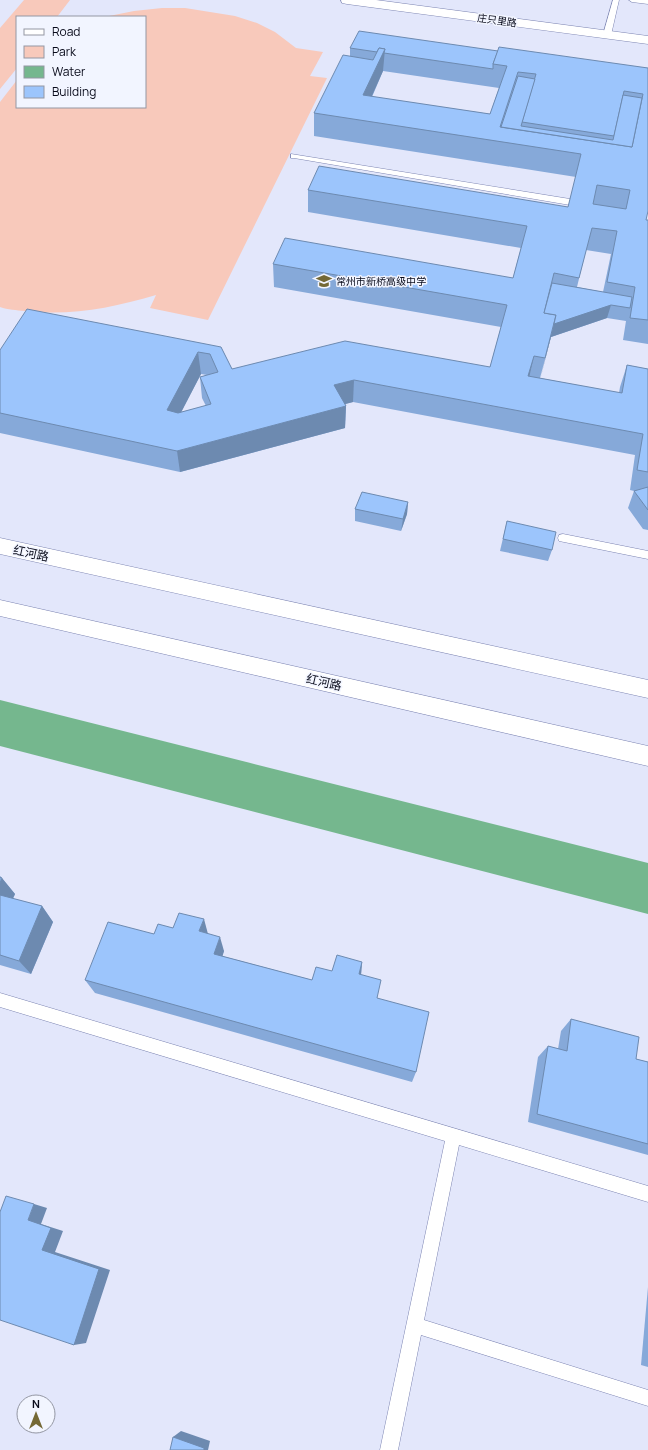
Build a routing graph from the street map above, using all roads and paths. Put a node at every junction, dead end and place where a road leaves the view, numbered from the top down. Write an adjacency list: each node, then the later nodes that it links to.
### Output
1 (347, 0): 4 (street, 庄只里路)
2 (616, 0): 6 (lane)
3 (632, 0): 5 (lane)
4 (381, 2): 6 (street, 庄只里路)
5 (648, 2)
6 (607, 35): 7 (street, 庄只里路)
7 (648, 40)
8 (294, 156): 9 (lane)
9 (570, 202)
10 (563, 538): 12 (lane)
11 (0, 546): 14 (street, 红河路)
12 (648, 555)
13 (0, 608): 15 (street, 红河路)
14 (648, 689)
15 (648, 756)
16 (0, 1000): 17 (lane)
17 (453, 1136): 18 (lane); 19 (lane)
18 (648, 1194)
19 (414, 1325): 20 (lane); 21 (lane)
20 (648, 1398)
21 (389, 1450)

